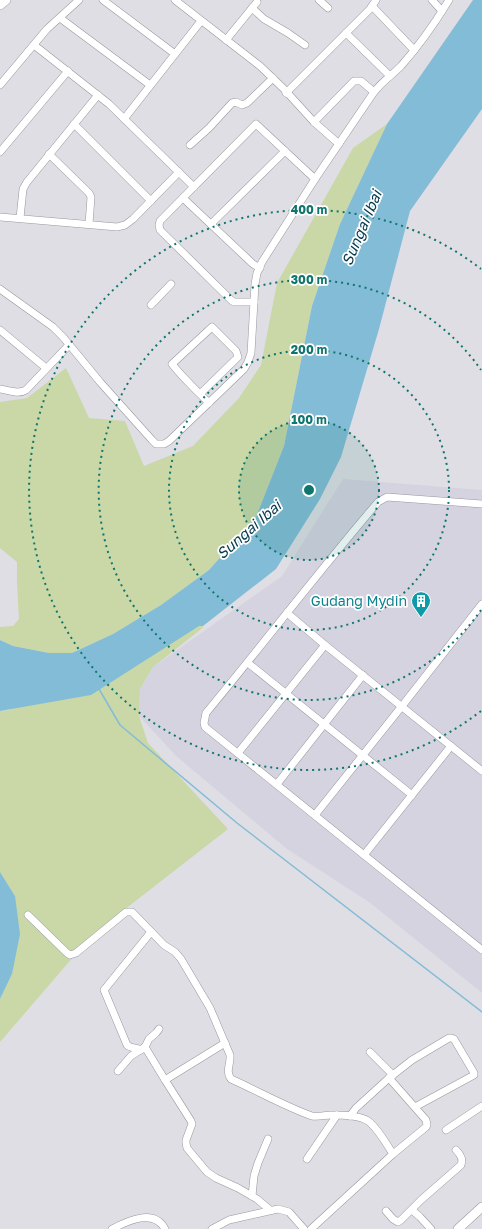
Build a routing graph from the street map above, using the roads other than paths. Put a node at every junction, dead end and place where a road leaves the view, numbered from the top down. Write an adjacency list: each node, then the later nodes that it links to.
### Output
1 (6, 0): 10 (main road)
2 (79, 0): 14 (street)
3 (103, 0): 21 (street)
4 (175, 0): 15 (street)
5 (319, 0): 12 (street)
6 (432, 0): 13 (street)
7 (449, 0): 13 (street)
8 (257, 2): 11 (street)
9 (374, 2): 16 (street); 20 (street)
10 (0, 5)
11 (252, 8): 17 (street); 19 (street)
12 (328, 8)
13 (442, 11): 20 (street)
14 (60, 18): 18 (street); 26 (street)
15 (201, 21): 17 (street); 21 (street)
16 (343, 36): 23 (street); 27 (street)
17 (226, 40): 24 (street)
18 (34, 45): 22 (street); 25 (street)
19 (305, 45)
20 (414, 50): 23 (street)
21 (175, 54): 26 (street)
22 (68, 71): 29 (street); 36 (street)
23 (385, 79): 28 (street)
24 (274, 80): 27 (street); 34 (street)
25 (0, 85)
26 (150, 85): 30 (street)
27 (284, 90): 31 (street)
28 (374, 92): 31 (street); 33 (street)
29 (98, 95): 30 (street); 32 (street)
30 (124, 119): 38 (street)
31 (314, 122): 33 (street)
32 (74, 124): 37 (street); 42 (street)
33 (339, 144): 39 (street)
34 (190, 145)
35 (285, 151): 39 (street); 40 (street); 46 (street)
36 (0, 152)
37 (49, 154): 44 (street); 45 (street)
38 (182, 175): 40 (street); 42 (street)
39 (315, 180): 47 (street)
40 (192, 185): 41 (street)
41 (183, 198): 46 (street); 50 (street)
42 (151, 201): 45 (street)
43 (0, 217): 44 (street)
44 (20, 218): 45 (street)
45 (89, 224)
46 (211, 224): 47 (street)
47 (260, 268): 50 (street)
48 (171, 284): 51 (street)
49 (0, 289): 53 (street)
50 (254, 302): 57 (street)
51 (151, 304)
52 (0, 330): 54 (street)
53 (69, 345): 54 (street); 57 (street)
54 (46, 368): 55 (street)
55 (0, 389)
56 (200, 394): 56 (street); 57 (street)
57 (209, 403)
58 (482, 504): 60 (street)
59 (482, 604): 65 (street)
60 (287, 613): 61 (street); 62 (street)
61 (325, 645): 63 (street); 64 (street)
62 (248, 663): 64 (street); 68 (street)
63 (363, 675): 65 (street); 66 (street)
64 (286, 694): 66 (street); 68 (street)
65 (402, 706): 67 (street); 69 (street)
66 (324, 724): 69 (street); 71 (street)
67 (451, 746): 70 (street); 72 (street)
68 (238, 753): 71 (street)
69 (363, 755): 72 (street); 73 (street)
70 (482, 771)
71 (277, 784): 73 (street)
72 (412, 795): 74 (street)
73 (315, 815): 74 (street)
74 (364, 855): 77 (street)
75 (28, 915): 76 (street)
76 (151, 932): 79 (street); 80 (street)
77 (482, 950)
78 (159, 1029): 80 (street)
79 (225, 1043): 84 (street); 87 (street)
80 (143, 1048): 82 (street); 84 (street)
81 (370, 1052): 83 (street)
82 (118, 1071)
83 (391, 1076): 86 (street); 86 (street); 88 (street)
84 (165, 1080): 94 (street)
85 (482, 1106): 89 (street)
86 (415, 1107): 92 (street)
87 (337, 1115): 88 (street); 93 (street)
88 (350, 1116): 92 (street)
89 (446, 1130)
90 (268, 1139): 94 (street)
91 (456, 1150): 96 (street)
92 (393, 1154): 103 (street)
93 (307, 1159)
94 (252, 1196): 95 (street)
95 (270, 1210): 99 (street); 102 (street)
96 (412, 1210): 97 (street); 104 (street)
97 (386, 1211)
98 (480, 1211): 105 (main road)
99 (217, 1228)
100 (112, 1229): 101 (street)
101 (165, 1229)
102 (304, 1229)
103 (311, 1229)
104 (431, 1229)
105 (458, 1229)

